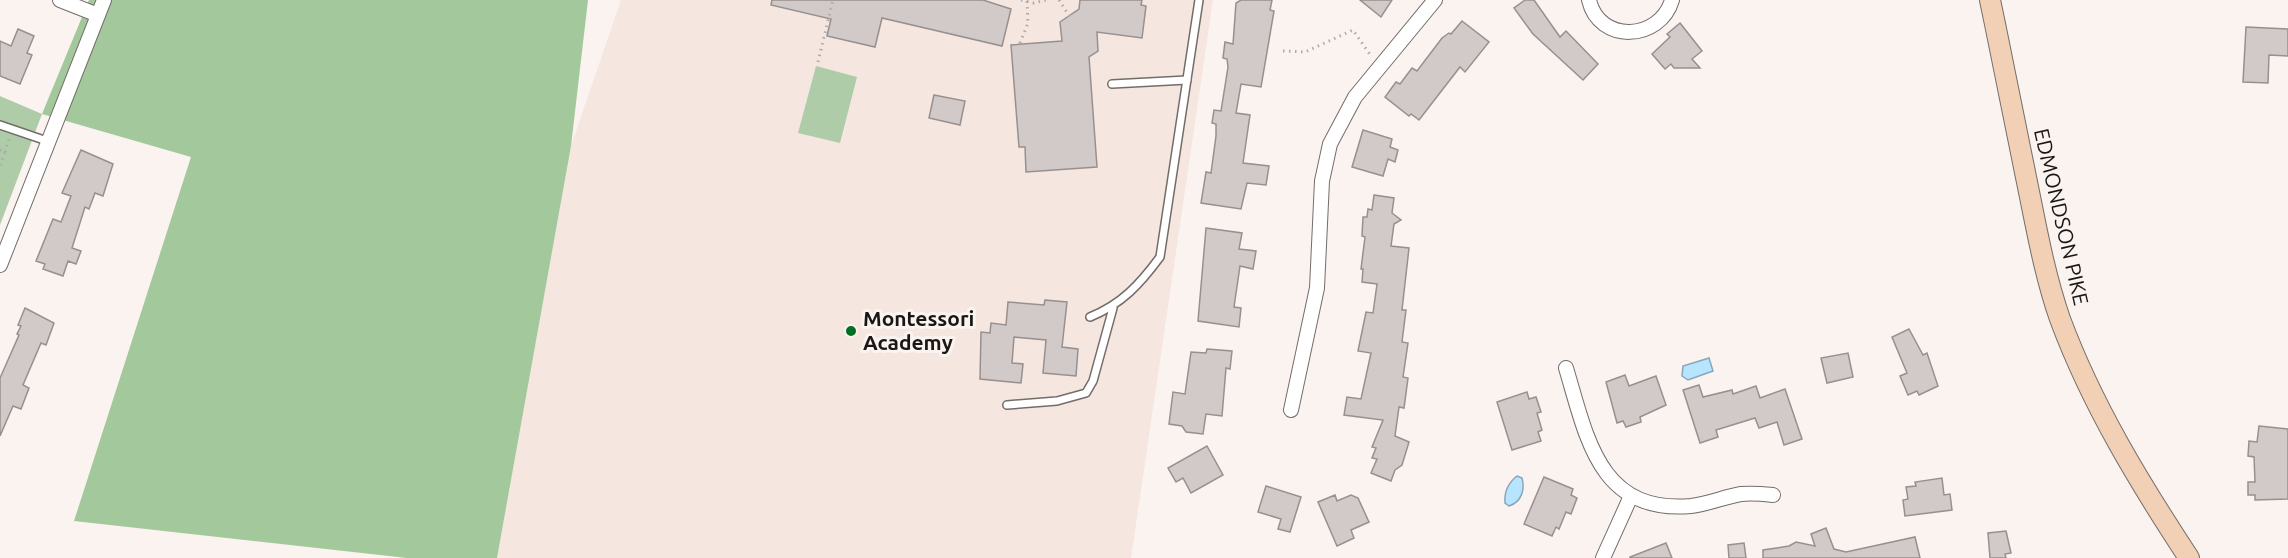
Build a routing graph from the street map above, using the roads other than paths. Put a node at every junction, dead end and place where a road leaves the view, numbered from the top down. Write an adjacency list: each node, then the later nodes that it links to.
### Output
1 (60, 0): 8 (street)
2 (104, 0): 8 (street)
3 (1198, 0): 9 (lane)
4 (1435, 0): 18 (street)
5 (1588, 0): 6 (street)
6 (1672, 0)
7 (1990, 0): 22 (main road, EDMONDSON PIKE)
8 (98, 15): 12 (street)
9 (1187, 80): 10 (lane); 14 (lane)
10 (1112, 84)
11 (0, 125): 12 (lane)
12 (47, 141): 13 (street)
13 (0, 265)
14 (1113, 308): 15 (lane); 17 (lane)
15 (1090, 317)
16 (1566, 368): 20 (street)
17 (1006, 405)
18 (1291, 410)
19 (1773, 495): 20 (street)
20 (1631, 496): 21 (street)
21 (1603, 558)
22 (2189, 558)

